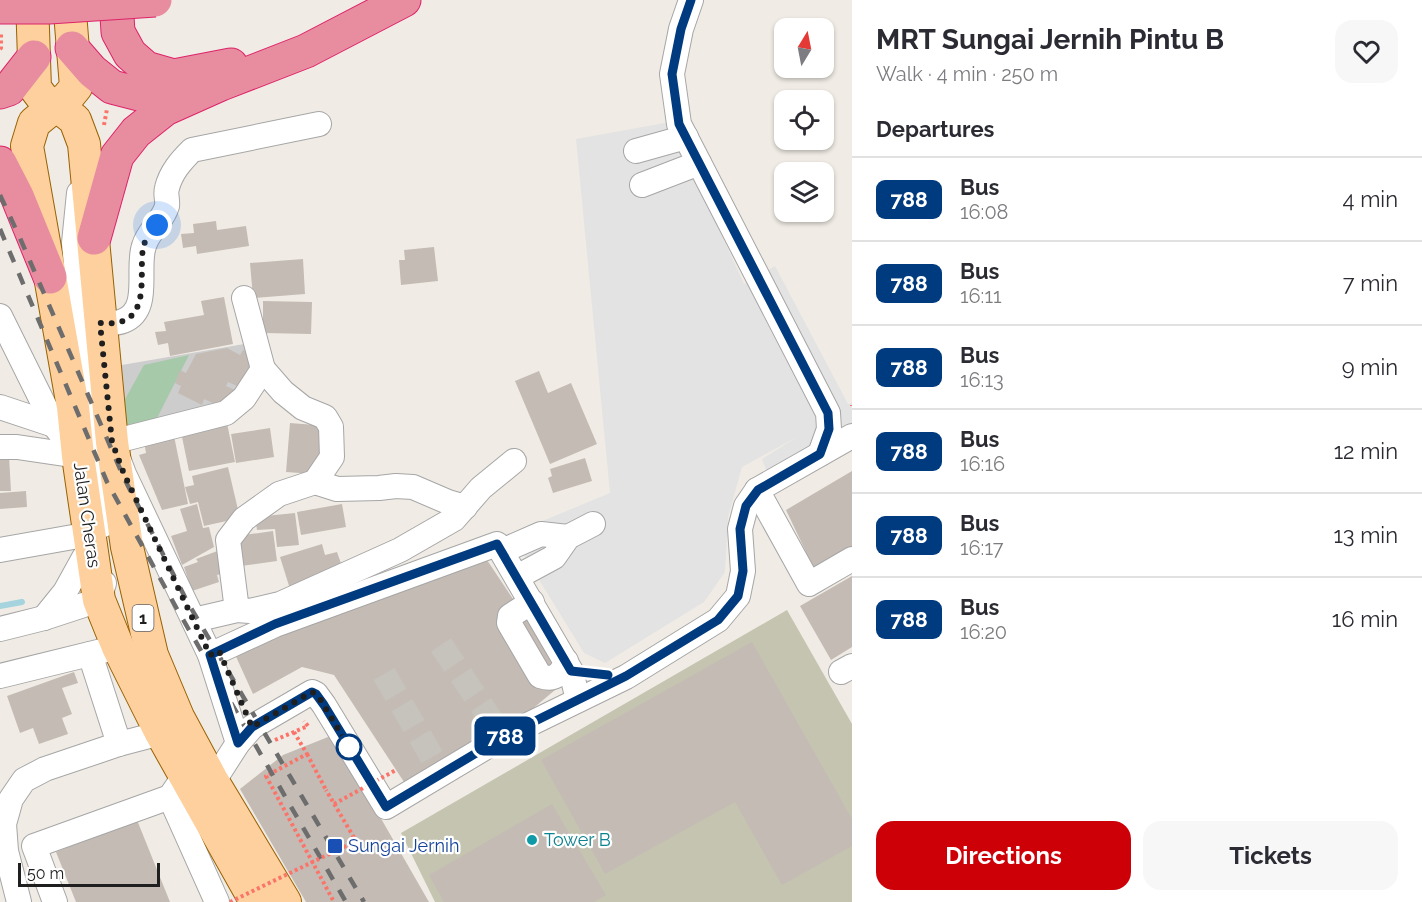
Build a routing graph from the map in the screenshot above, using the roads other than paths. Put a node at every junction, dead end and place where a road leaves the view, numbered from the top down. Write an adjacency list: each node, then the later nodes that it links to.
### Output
1 (32, 0): 10 (main road, Jalan Cheras / 1)
2 (69, 0): 8 (main road, Jalan Cheras / 1)
3 (116, 0): 9 (highway)
4 (155, 0): 7 (highway, bridge)
5 (404, 0): 9 (highway)
6 (692, 0): 15 (street)
7 (0, 7)
8 (72, 48): 11 (highway); 13 (main road, Jalan Cheras / 1)
9 (306, 51): 11 (highway)
10 (34, 57): 12 (highway); 13 (main road, Jalan Cheras / 1)
11 (221, 84): 21 (highway)
12 (0, 92)
13 (56, 105): 16 (main road, Jalan Cheras / 1); 22 (main road, Jalan Cheras / 1)
14 (319, 124): 25 (street)
15 (686, 137): 17 (street); 19 (street)
16 (84, 144): 21 (main road, Jalan Cheras / 1); 47 (street)
17 (636, 151)
18 (0, 163): 22 (highway)
19 (699, 163): 20 (street); 28 (street)
20 (642, 184)
21 (93, 238): 25 (main road, Jalan Cheras / 1)
22 (50, 277): 35 (main road, Jalan Cheras / 1)
23 (244, 298): 26 (street)
24 (0, 316): 29 (street)
25 (100, 323): 32 (main road, Jalan Cheras / 1)
26 (262, 369): 32 (street); 37 (street)
27 (0, 407): 29 (street)
28 (828, 413): 30 (street); 34 (street)
29 (54, 424): 35 (street)
30 (852, 428)
31 (852, 436): 34 (street)
32 (112, 442): 50 (street); 61 (main road, Jalan Cheras / 1)
33 (0, 447): 35 (street)
34 (820, 454): 38 (street)
35 (78, 456): 42 (main road, Jalan Cheras / 1)
36 (514, 460): 39 (street)
37 (315, 483): 39 (street); 48 (street)
38 (758, 490): 45 (street); 56 (street)
39 (465, 507): 48 (street)
40 (593, 524): 41 (street)
41 (568, 537): 44 (street); 46 (street)
42 (91, 539): 43 (street); 47 (main road, Jalan Cheras / 1); 49 (street)
43 (0, 550)
44 (502, 551): 46 (street); 53 (street)
45 (852, 559)
46 (517, 577): 54 (street)
47 (99, 600): 49 (street); 52 (main road, Jalan Cheras / 1)
48 (237, 610): 50 (street)
49 (44, 618): 51 (street)
50 (194, 620): 53 (street)
51 (0, 629)
52 (104, 651): 55 (street); 58 (main road, Jalan Cheras / 1); 60 (street)
53 (214, 653): 59 (street)
54 (568, 666): 56 (street); 57 (street)
55 (0, 675)
56 (626, 676): 57 (street)
57 (578, 700): 59 (street)
58 (161, 733): 60 (street); 61 (main road, Jalan Cheras / 1)
59 (245, 735): 61 (street)
60 (119, 744): 62 (street)
61 (189, 785): 64 (street); 65 (street); 66 (main road, Jalan Cheras / 1); 67 (main road, Jalan Cheras / 1)
62 (2, 825): 63 (street)
63 (19, 902)
64 (55, 902)
65 (217, 902)
66 (256, 902)
67 (285, 902)

